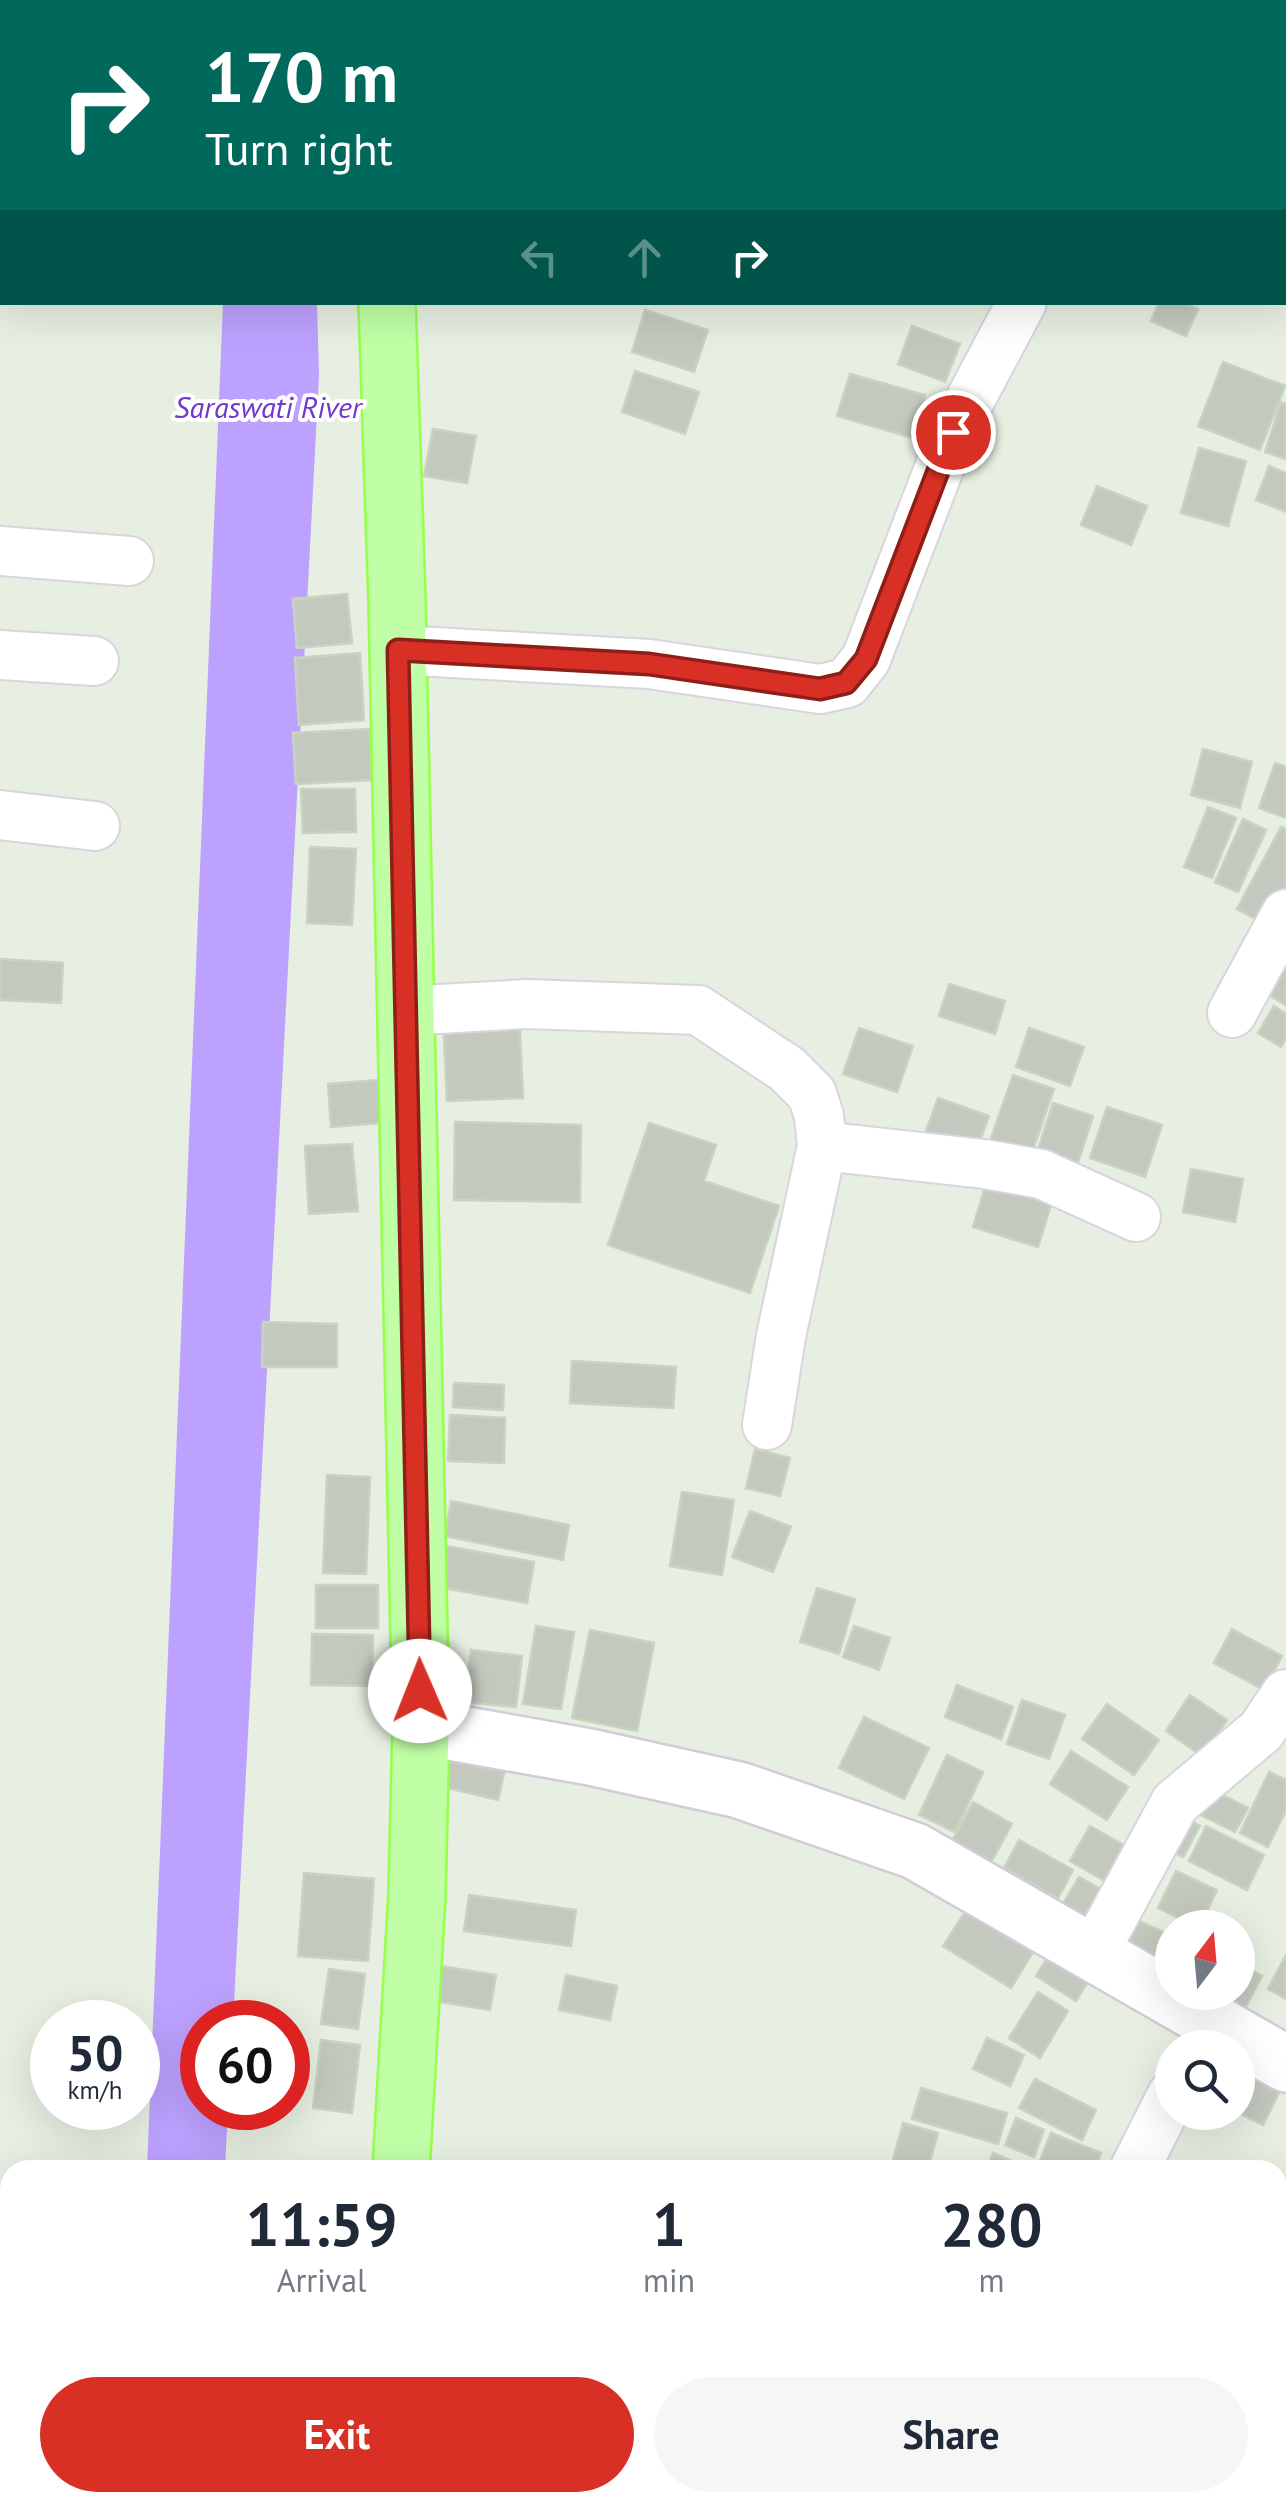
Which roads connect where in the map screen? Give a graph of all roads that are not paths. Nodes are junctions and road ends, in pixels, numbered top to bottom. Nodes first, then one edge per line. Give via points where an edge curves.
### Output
1 (387, 305) edge
2 (1020, 305) edge
3 (0, 550) edge
4 (130, 561) dead end
5 (398, 650) junction
6 (0, 655) edge
7 (94, 662) dead end
8 (0, 815) edge
9 (95, 826) dead end
10 (1281, 936) edge
11 (404, 1011) junction
12 (1232, 1013) dead end
13 (822, 1146) junction
14 (1136, 1217) dead end
15 (767, 1425) dead end
16 (1286, 1694) edge
17 (421, 1727) junction
18 (1094, 1954) junction
19 (1197, 2030) edge
20 (1255, 2053) edge
21 (1286, 2064) edge
22 (1155, 2129) edge
23 (402, 2160) edge
24 (1139, 2160) edge

1 - 5 main road
2 - 5 street via 953,432 866,659 846,683 820,689 649,664
3 - 4 street
5 - 11 main road
6 - 7 street
8 - 9 street
10 - 12 street
11 - 13 street via 527,1004 698,1010 812,1094
11 - 17 main road
13 - 14 street via 1040,1174
13 - 15 street
16 - 18 street via 1261,1731 1176,1803
17 - 18 street via 739,1790 915,1851
17 - 23 main road
18 - 19 street
20 - 21 street
22 - 24 street

